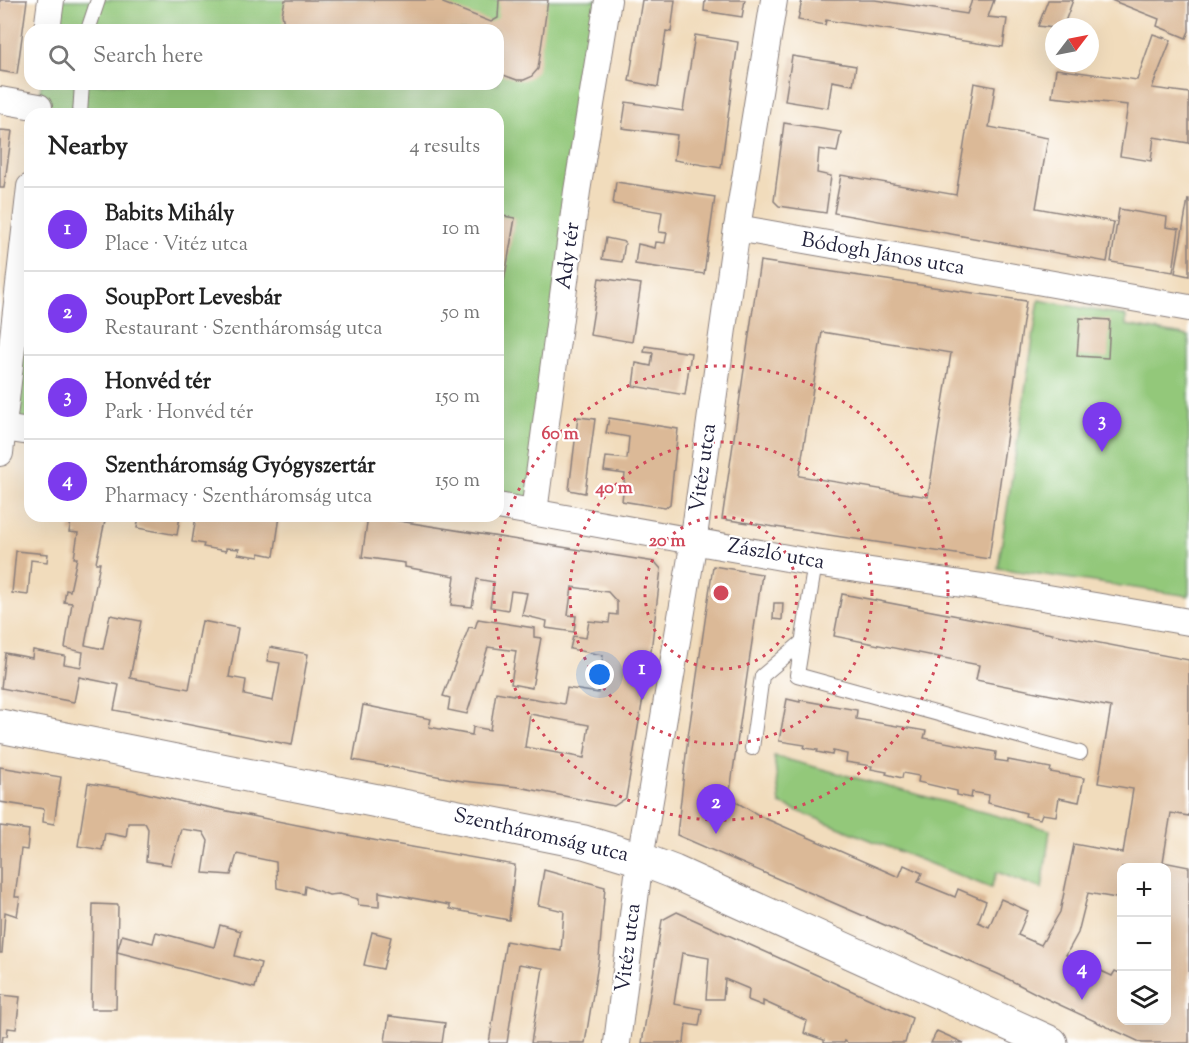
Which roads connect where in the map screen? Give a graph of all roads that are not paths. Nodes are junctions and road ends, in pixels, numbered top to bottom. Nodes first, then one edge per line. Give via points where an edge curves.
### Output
1 (51, 0) edge
2 (98, 0) edge
3 (608, 0) edge
4 (774, 0) edge
5 (48, 24) edge
6 (90, 24) edge
7 (82, 90) edge
8 (0, 100) edge
9 (40, 102) edge
10 (80, 108) edge
11 (737, 228) junction
12 (24, 241) edge
13 (1189, 308) edge
14 (3, 428) junction
15 (24, 431) edge
16 (0, 453) edge
17 (504, 507) edge
18 (534, 512) junction
19 (693, 541) junction
20 (815, 563) junction
21 (1189, 622) edge
22 (802, 642) junction
23 (0, 726) edge
24 (752, 748) dead end
25 (1080, 753) dead end
26 (640, 859) junction
27 (616, 1043) edge
28 (1051, 1043) edge

1 - 5 street
2 - 6 lane
3 - 18 street, Ady tér
4 - 11 street, Vitéz utca
7 - 10 lane
8 - 9 street
11 - 13 street, Bódogh János utca
11 - 19 street, Vitéz utca
12 - 14 street
14 - 15 street
14 - 16 street
17 - 18 street, Zászló utca
18 - 19 street, Zászló utca
19 - 20 street, Zászló utca
19 - 26 street, Vitéz utca
20 - 21 street, Zászló utca
20 - 22 lane
22 - 24 lane via 762,676
22 - 25 lane via 797,675
23 - 26 street, Szentháromság utca via 584,842
26 - 27 street, Vitéz utca
26 - 28 street, Szentháromság utca

